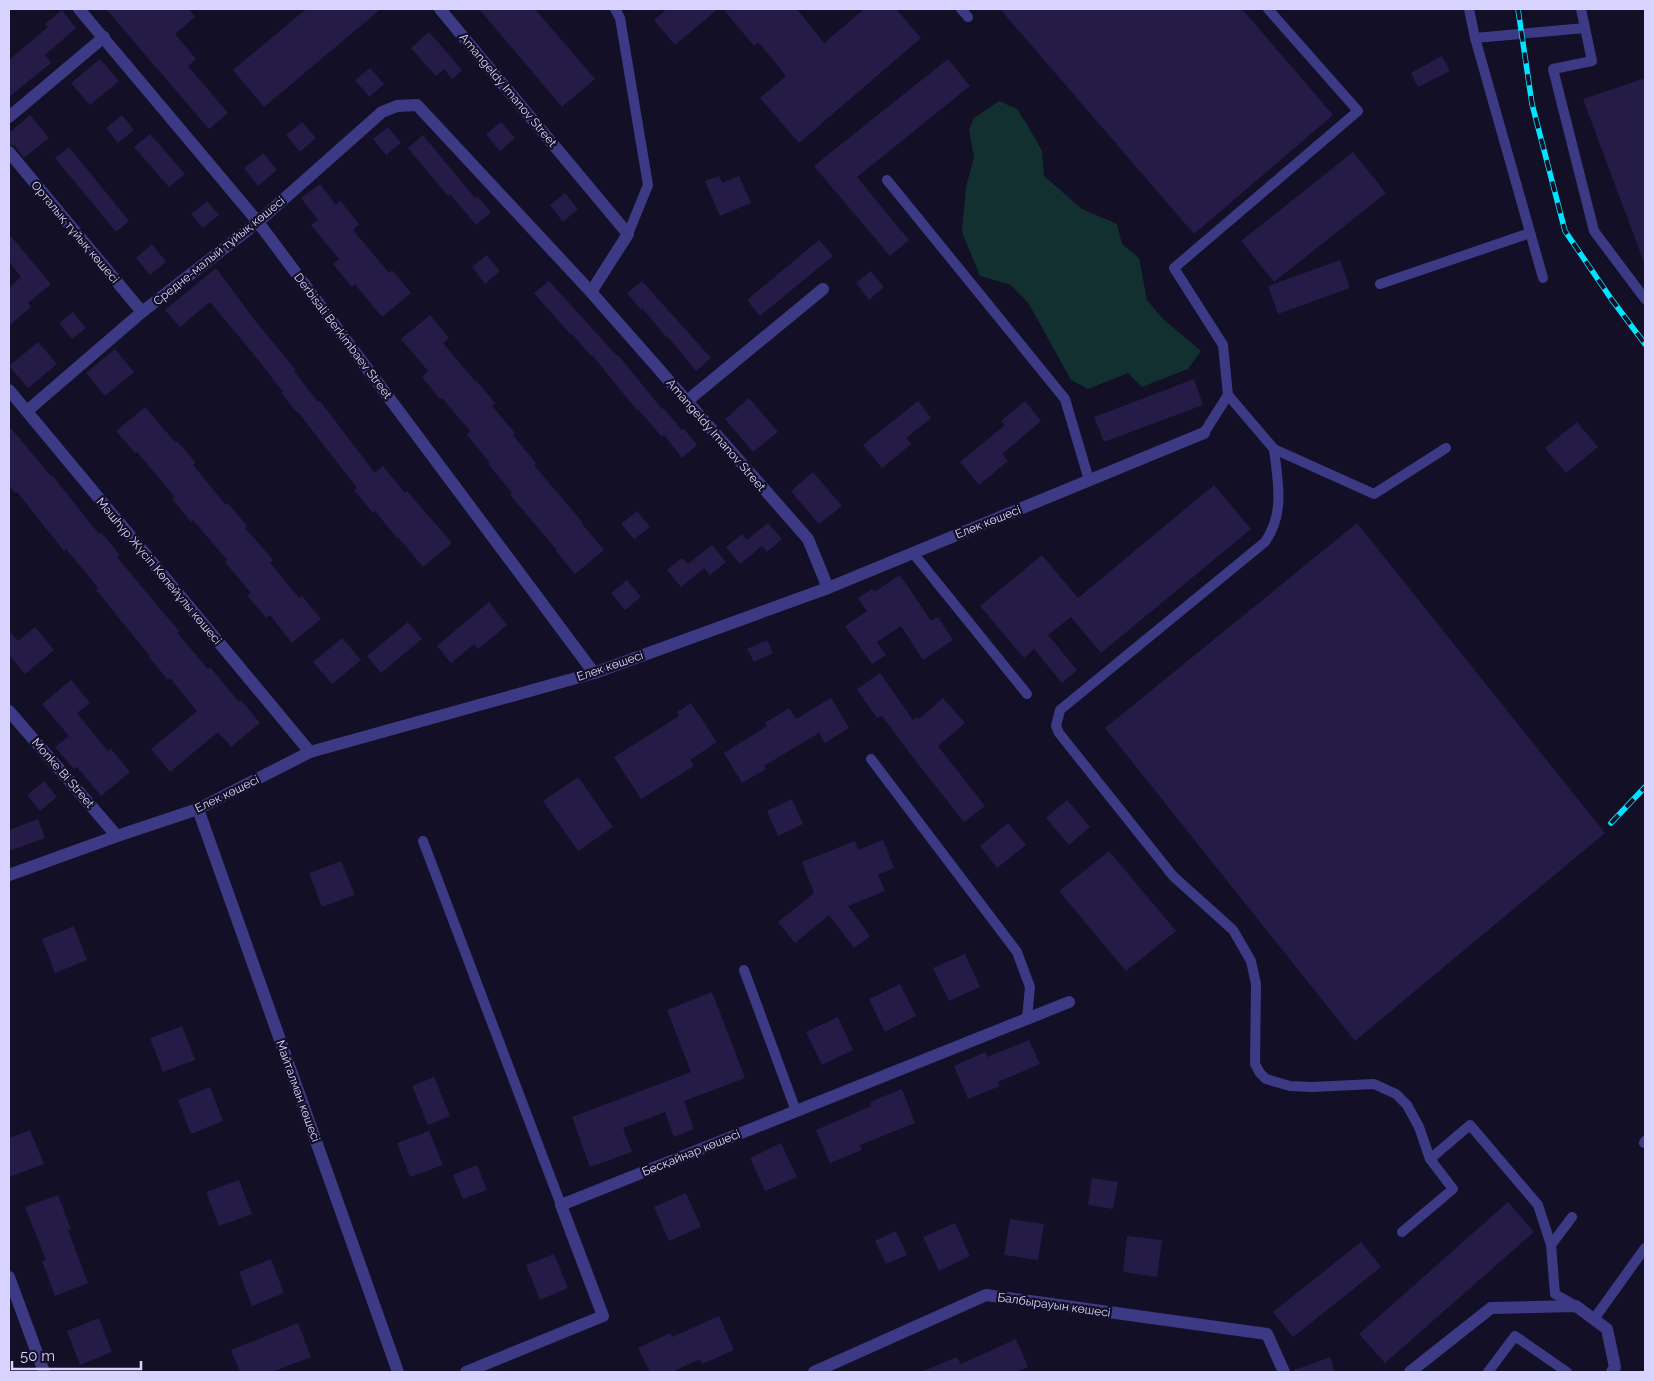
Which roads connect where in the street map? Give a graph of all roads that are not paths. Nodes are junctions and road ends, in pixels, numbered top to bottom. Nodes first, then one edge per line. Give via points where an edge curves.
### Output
1 (79, 9) edge
2 (440, 9) edge
3 (615, 9) edge
4 (961, 9) edge
5 (1268, 9) edge
6 (1469, 9) edge
7 (1581, 9) edge
8 (968, 17) dead end
9 (1585, 28) junction
10 (104, 37) junction
11 (1475, 38) junction
12 (417, 105) joint
13 (9, 117) edge
14 (9, 152) edge
15 (887, 180) dead end
16 (258, 222) junction
17 (1530, 233) junction
18 (628, 234) junction
19 (1543, 278) dead end
20 (1380, 284) dead end
21 (823, 289) dead end
22 (591, 292) junction
23 (1645, 299) edge
24 (142, 312) junction
25 (9, 390) edge
26 (1228, 395) junction
27 (687, 401) junction
28 (27, 410) junction
29 (1204, 433) joint
30 (1446, 448) dead end
31 (1274, 449) junction
32 (1089, 480) junction
33 (913, 553) junction
34 (828, 588) junction
35 (594, 673) junction
36 (1027, 694) dead end
37 (9, 711) edge
38 (310, 752) junction
39 (871, 759) dead end
40 (198, 809) junction
41 (117, 836) junction
42 (423, 842) dead end
43 (9, 875) edge
44 (744, 970) dead end
45 (1069, 1002) dead end
46 (1027, 1019) junction
47 (796, 1111) junction
48 (1430, 1158) junction
49 (561, 1205) junction
50 (1572, 1217) dead end
51 (1402, 1232) dead end
52 (1551, 1245) junction
53 (1645, 1248) edge
54 (9, 1277) edge
55 (1576, 1306) junction
56 (1594, 1319) junction
57 (44, 1372) edge
58 (398, 1372) edge
59 (466, 1372) edge
60 (814, 1372) edge
61 (1284, 1372) edge
62 (1410, 1372) edge
63 (1488, 1372) edge
64 (1567, 1372) edge
65 (1612, 1372) edge

1 - 10 street, Derbisali Berkimbaev Street
2 - 18 street, Amangeldy Imanov Street
3 - 18 lane via 620,18 648,185
4 - 8 lane
5 - 26 lane via 1358,111 1174,268 1223,345
6 - 11 lane
7 - 9 lane
9 - 11 lane
9 - 23 lane via 1592,60 1553,69 1594,231
10 - 13 street
10 - 16 street, Derbisali Berkimbaev Street
11 - 17 lane
12 - 16 street, Средне-малый тұйық көшесі via 397,106 382,112
12 - 22 street, Amangeldy Imanov Street
14 - 24 street, Орталық тұйық көшесі
15 - 32 lane via 1065,399
16 - 24 street, Средне-малый тұйық көшесі
16 - 35 street, Derbisali Berkimbaev Street
17 - 19 lane
17 - 20 lane
18 - 22 street
21 - 27 street
22 - 27 street, Amangeldy Imanov Street
24 - 28 street, Средне-малый тұйық көшесі
25 - 28 street, Мәшһүр Жүсіп Көпейұлы көшесі
26 - 29 lane
26 - 31 lane
27 - 34 street, Amangeldy Imanov Street via 808,539
28 - 38 street, Мәшһүр Жүсіп Көпейұлы көшесі
29 - 32 street, Елек көшесі
30 - 31 lane via 1374,494
31 - 48 lane via 1279,507 1272,531 1264,542 1060,710 1056,726 1173,876 1233,930 1251,961 1256,984 1255,1064 1260,1073 1266,1079 1290,1086 1374,1084 1396,1094 1407,1105 1419,1127
32 - 33 street, Елек көшесі
33 - 34 street, Елек көшесі
33 - 36 lane
34 - 35 street, Елек көшесі
35 - 38 street, Елек көшесі
37 - 41 street, Monke Bi Street
38 - 40 street, Елек көшесі
39 - 46 lane via 1017,952 1030,987
40 - 41 street, Елек көшесі
40 - 58 street, Майталман көшесі
41 - 43 street, Елек көшесі
42 - 49 lane
44 - 47 lane
45 - 46 street, Бесқайнар көшесі
46 - 47 street, Бесқайнар көшесі
47 - 49 street, Бесқайнар көшесі
48 - 51 lane via 1453,1189
48 - 52 lane via 1470,1125 1538,1205
49 - 59 street via 602,1316
50 - 52 lane
52 - 55 lane via 1555,1294
53 - 56 lane
54 - 57 street
55 - 56 street
55 - 62 street via 1491,1308
56 - 65 street via 1607,1329 1615,1367
60 - 61 street, Балбырауын көшесі via 986,1295 1267,1334
63 - 64 lane via 1515,1336

